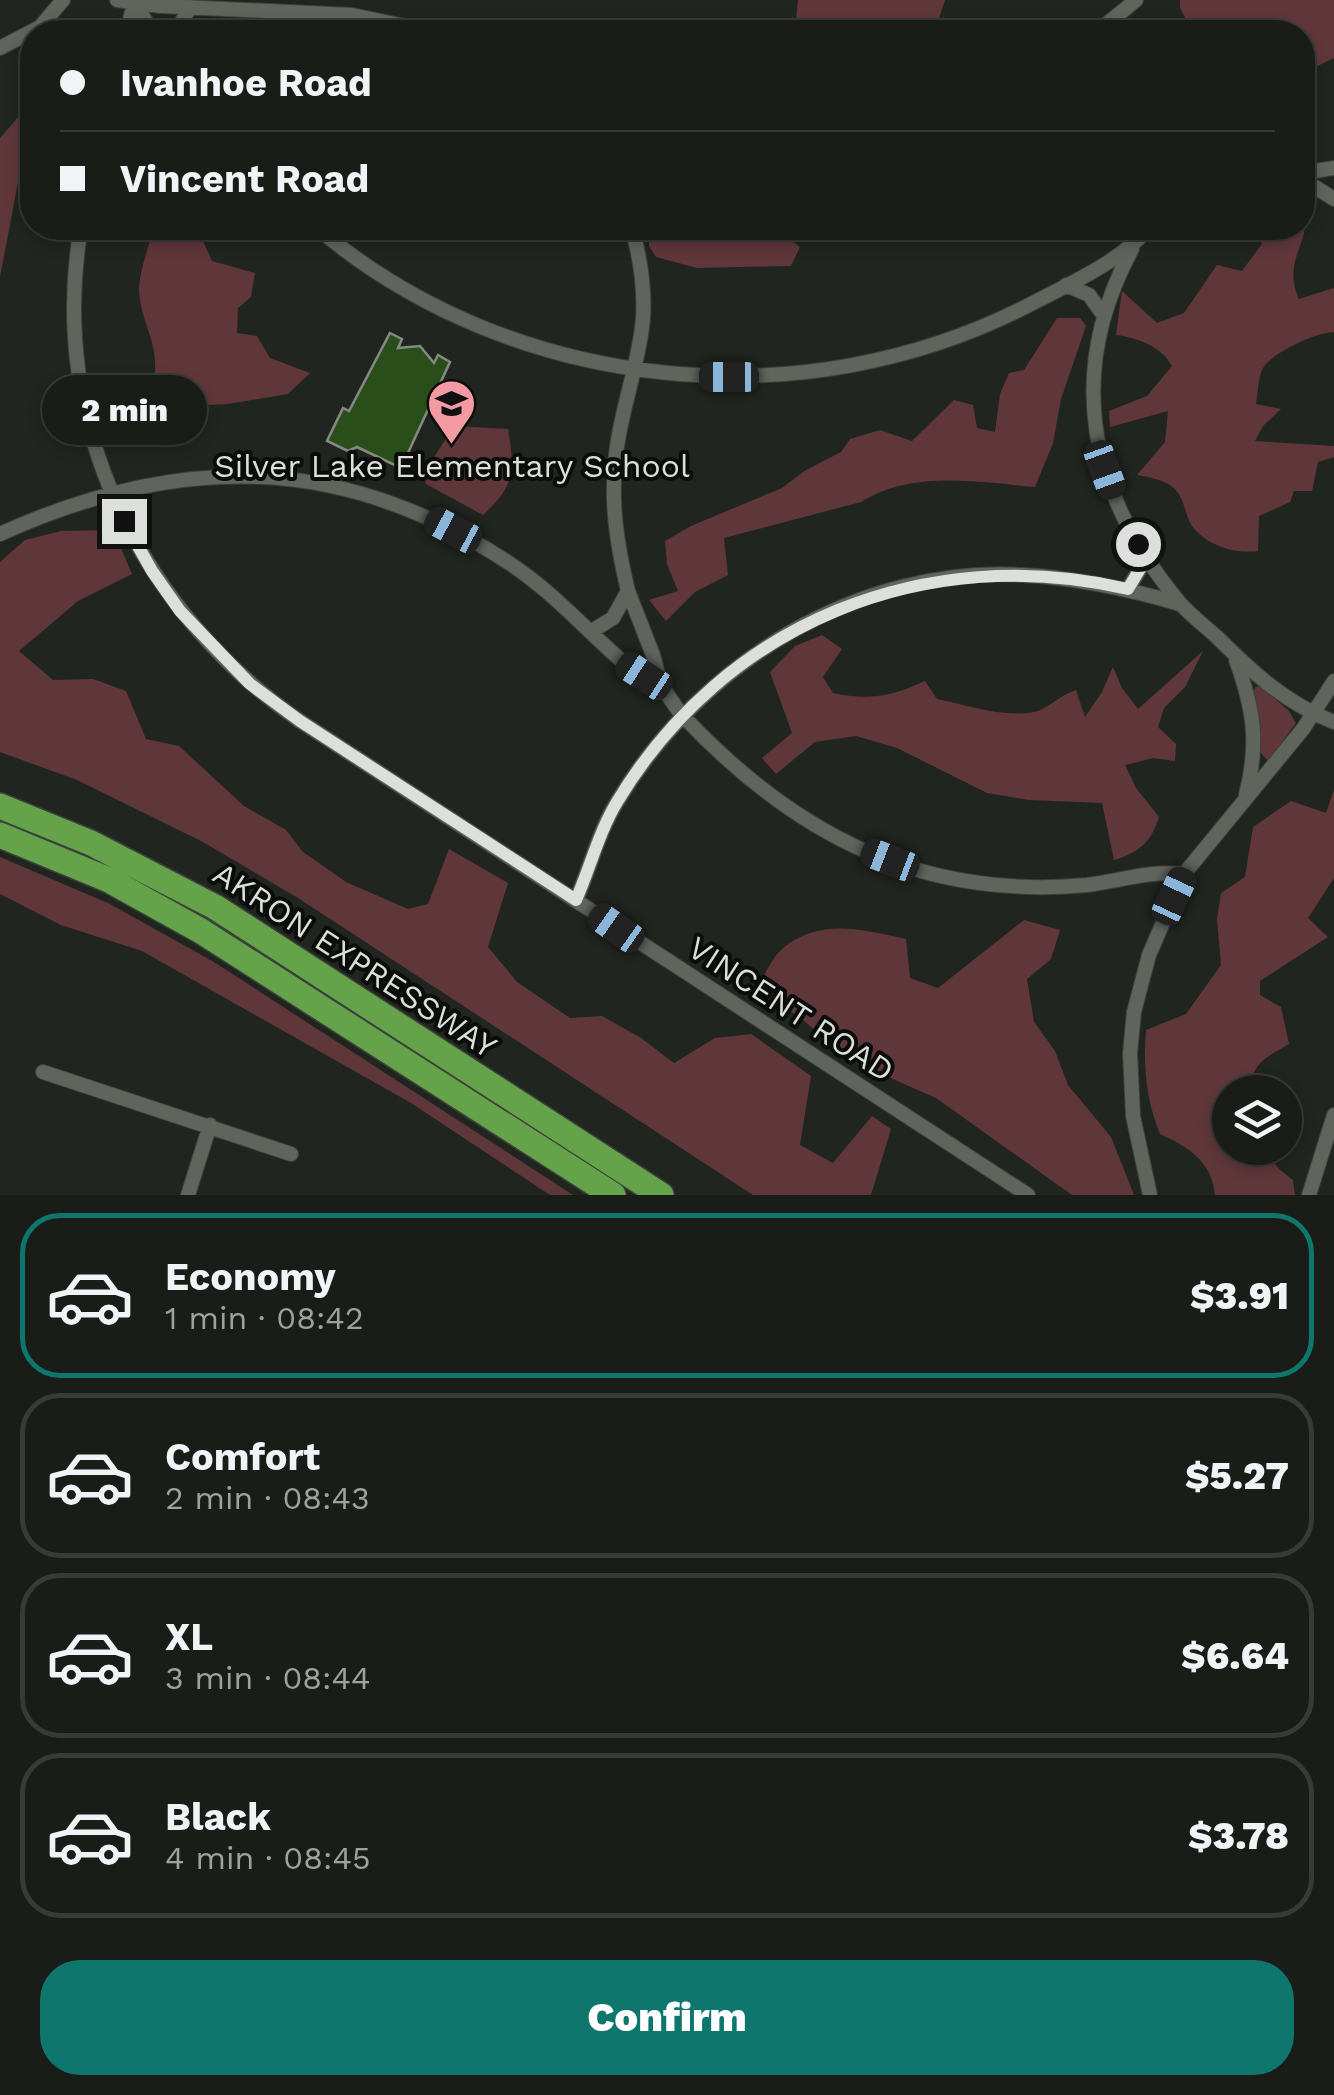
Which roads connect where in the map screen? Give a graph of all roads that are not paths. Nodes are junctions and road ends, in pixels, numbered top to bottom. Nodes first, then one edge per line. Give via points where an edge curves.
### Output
1 (63, 0) edge
2 (117, 0) edge
3 (1136, 0) edge
4 (134, 3) junction
5 (190, 7) junction
6 (46, 20) edge
7 (130, 20) edge
8 (145, 20) edge
9 (183, 20) edge
10 (372, 20) edge
11 (1112, 20) edge
12 (80, 240) edge
13 (334, 240) edge
14 (635, 240) edge
15 (1139, 240) edge
16 (1133, 248) junction
17 (1066, 285) junction
18 (1102, 314) junction
19 (632, 369) junction
20 (110, 493) junction
21 (0, 534) edge
22 (1147, 557) junction
23 (1128, 589) junction
24 (628, 591) junction
25 (1180, 604) junction
26 (592, 630) junction
27 (1235, 658) junction
28 (1334, 681) edge
29 (662, 688) junction
30 (1313, 714) junction
31 (682, 716) junction
32 (1334, 722) edge
33 (1245, 801) junction
34 (0, 806) edge
35 (0, 835) edge
36 (1184, 874) junction
37 (576, 900) junction
38 (43, 1072) dead end
39 (1334, 1115) edge
40 (210, 1125) junction
41 (290, 1154) dead end
42 (188, 1195) edge
43 (613, 1195) edge
44 (661, 1195) edge
45 (1028, 1195) edge
46 (1150, 1195) edge
47 (1308, 1195) edge

1 - 6 street
2 - 4 street
3 - 11 street
4 - 5 street
4 - 7 street
4 - 8 street
5 - 9 street
5 - 10 street
12 - 20 street, VINCENT ROAD via 76,352 92,441
13 - 19 street via 387,278 476,324 540,348
14 - 19 street via 643,314
15 - 16 street
16 - 17 street
16 - 18 street
17 - 18 street via 1088,295
17 - 19 street via 958,338 880,362 750,377
18 - 22 street via 1093,394 1098,447 1119,508
19 - 24 street via 613,502
20 - 21 street
20 - 26 street via 236,478 308,480 376,496 484,546
20 - 37 street, VINCENT ROAD via 171,598 242,677
22 - 23 street
22 - 25 street
23 - 25 street
23 - 31 street via 1002,574 882,594 780,638
24 - 26 street via 614,618
24 - 29 street
25 - 27 street
26 - 29 street via 626,665
27 - 30 street
27 - 33 street via 1255,740
28 - 30 street
29 - 31 street
30 - 32 street
30 - 33 street
31 - 36 street via 801,816 914,869 1032,887
31 - 37 street via 615,805
33 - 36 street
34 - 44 highway, AKRON EXPRESSWAY via 92,843 215,907
35 - 43 highway, AKRON EXPRESSWAY via 109,880 201,931
36 - 46 street via 1149,955 1132,1032 1133,1116
37 - 45 street, VINCENT ROAD
38 - 40 street
39 - 47 street
40 - 41 street
40 - 42 street

